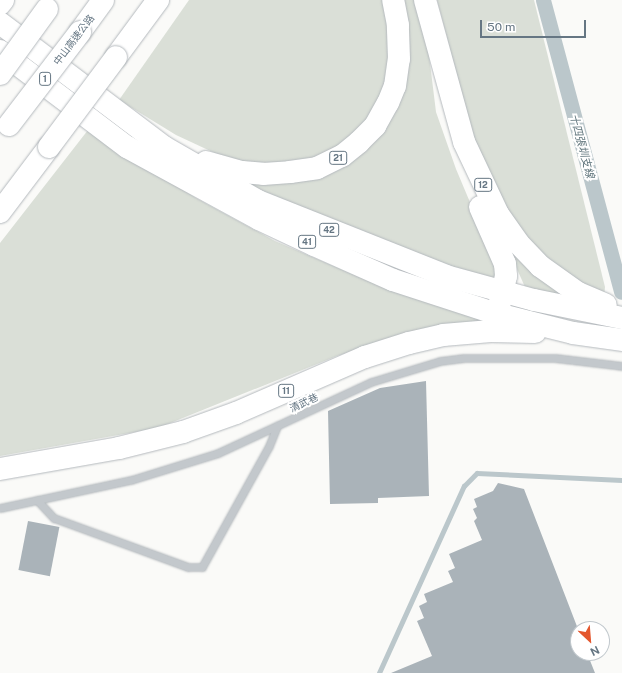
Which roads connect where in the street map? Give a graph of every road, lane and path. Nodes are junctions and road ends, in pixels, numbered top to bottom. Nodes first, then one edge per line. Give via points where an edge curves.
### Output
1 (3, 0) edge
2 (103, 0) edge
3 (393, 0) edge
4 (425, 0) edge
5 (158, 1) edge
6 (0, 4) edge
7 (51, 5) edge
8 (0, 22) edge
9 (436, 47) junction
10 (0, 51) edge
11 (0, 74) edge
12 (4, 131) edge
13 (164, 147) junction
14 (0, 212) edge
15 (503, 293) junction
16 (622, 311) edge
17 (497, 314) junction
18 (622, 318) edge
19 (573, 333) junction
20 (622, 340) edge
21 (622, 366) edge
22 (277, 426) junction
23 (0, 469) edge
24 (37, 500) junction
25 (0, 508) edge

1 - 6 highway
2 - 12 highway, 中山高速公路 / 1, bridge
3 - 13 highway, 21 via 398,25 399,52 395,86 375,126 342,156 317,168 263,174 219,166
4 - 9 highway, 12
5 - 14 highway, bridge
7 - 11 highway, bridge
8 - 13 highway
9 - 15 highway via 447,119 455,151 505,264
9 - 16 highway, 12 via 464,142 498,214 518,243 540,266 578,293
10 - 17 highway, 41 via 127,146 259,219 393,280
13 - 15 highway, 42 via 258,201 446,276
15 - 17 highway
15 - 18 highway
17 - 19 highway
19 - 20 highway
19 - 23 highway, 11 via 491,331 443,335 365,357 236,413 183,432 119,448
21 - 22 lane, 清武巷 via 555,358 440,361 370,382
22 - 24 lane, 清武巷 via 218,453 170,470
22 - 24 lane via 269,446 202,567 188,567 54,518
24 - 25 lane, 清武巷

